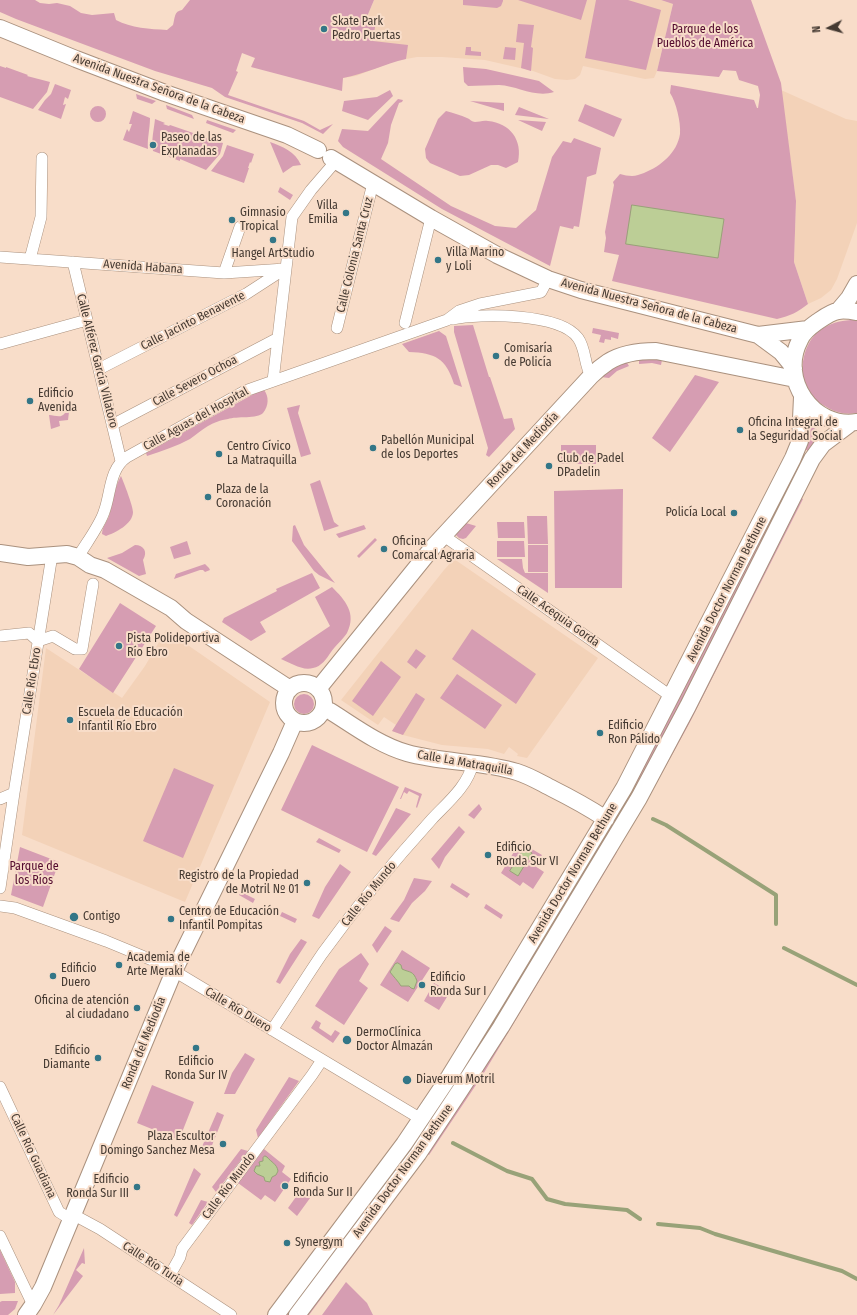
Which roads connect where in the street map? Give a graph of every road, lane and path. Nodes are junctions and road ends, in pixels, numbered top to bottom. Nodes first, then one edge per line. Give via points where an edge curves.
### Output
1 (0, 28) edge
2 (329, 156) junction
3 (42, 158) dead end
4 (373, 183) junction
5 (431, 218) junction
6 (240, 227) dead end
7 (0, 256) edge
8 (30, 259) junction
9 (73, 262) junction
10 (285, 269) junction
11 (224, 273) junction
12 (548, 279) junction
13 (857, 284) edge
14 (838, 311) junction
15 (857, 312) edge
16 (87, 320) junction
17 (447, 320) junction
18 (405, 323) dead end
19 (337, 328) dead end
20 (808, 328) junction
21 (758, 335) junction
22 (278, 338) junction
23 (0, 344) edge
24 (99, 369) junction
25 (794, 374) junction
26 (591, 376) junction
27 (273, 381) junction
28 (802, 397) junction
29 (854, 422) edge
30 (112, 425) junction
31 (121, 461) junction
32 (444, 536) junction
33 (0, 553) edge
34 (52, 554) junction
35 (84, 561) junction
36 (93, 584) dead end
37 (0, 636) edge
38 (38, 641) junction
39 (290, 689) junction
40 (318, 689) junction
41 (672, 697) junction
42 (322, 710) junction
43 (296, 721) junction
44 (473, 764) junction
45 (14, 793) junction
46 (0, 799) edge
47 (606, 818) junction
48 (0, 888) edge
49 (0, 906) edge
50 (174, 972) junction
51 (272, 1030) junction
52 (322, 1060) junction
53 (0, 1087) edge
54 (421, 1119) junction
55 (73, 1217) junction
56 (0, 1236) edge
57 (170, 1275) junction
58 (30, 1310) edge
59 (231, 1315) edge
60 (276, 1315) edge
61 (297, 1315) edge

1 - 2 main road, Avenida Nuestra Señora de la Cabeza via 150,87 287,135
2 - 4 main road, Avenida Nuestra Señora de la Cabeza
2 - 10 street via 311,190 292,217
3 - 8 street via 41,217
4 - 5 main road, Avenida Nuestra Señora de la Cabeza
4 - 19 street, Calle Colonia Santa Cruz
5 - 12 main road, Avenida Nuestra Señora de la Cabeza
5 - 18 street
6 - 11 street
7 - 8 street, Avenida Habana
8 - 9 street, Avenida Habana
9 - 11 street, Avenida Habana
9 - 16 street, Calle Alférez García Villatoro
10 - 11 street, Avenida Habana
10 - 22 street
10 - 24 street, Calle Jacinto Benavente via 246,294
12 - 17 street, Calle Aguas del Hospital via 541,292 480,304 459,311
12 - 21 main road, Avenida Nuestra Señora de la Cabeza via 581,290
13 - 14 main road via 850,298
14 - 15 main road
14 - 20 main road via 823,317
16 - 23 street
16 - 24 street, Calle Alférez García Villatoro
17 - 26 street, Calle Aguas del Hospital via 470,316 524,318 568,329 578,339
17 - 27 street, Calle Aguas del Hospital
20 - 21 main road, Avenida Nuestra Señora de la Cabeza
20 - 25 main road via 795,350
21 - 25 main road, Avenida Nuestra Señora de la Cabeza via 781,352
22 - 27 street
22 - 30 street, Calle Severo Ochoa
24 - 30 street, Calle Alférez García Villatoro
25 - 26 main road, Ronda del Mediodía via 656,351 640,351 625,354 608,362
25 - 28 main road
26 - 32 main road, Ronda del Mediodía
27 - 31 street, Calle Aguas del Hospital via 245,391
28 - 29 main road via 815,411 832,420
28 - 41 main road, Avenida Doctor Norman Bethune via 800,440 793,458
29 - 61 main road, Avenida Doctor Norman Bethune via 823,444 812,459 692,699 639,798 497,1033 418,1154
30 - 31 street, Calle Alférez García Villatoro
31 - 35 street via 115,471 104,513
32 - 40 main road, Ronda del Mediodía
32 - 41 street, Calle Acequia Gorda
33 - 34 main road via 28,557
34 - 35 main road via 67,554
34 - 38 street, Calle Río Ebro
35 - 39 main road via 122,592 142,604 186,621
36 - 38 street via 82,649 75,649 53,636
37 - 38 street via 29,633
38 - 45 street, Calle Río Ebro
39 - 40 main road via 301,683 313,685
39 - 43 main road via 286,694 284,706 286,712
40 - 42 main road via 323,699
41 - 47 main road, Avenida Doctor Norman Bethune
42 - 43 main road via 314,720 302,723
42 - 44 main road, Calle La Matraquilla via 330,711 380,741 406,752 439,760
43 - 50 main road, Ronda del Mediodía
44 - 47 main road, Calle La Matraquilla via 507,769 532,778
44 - 51 street, Calle Río Mundo via 463,786 356,908
45 - 46 street
45 - 48 street
47 - 54 main road, Avenida Doctor Norman Bethune
49 - 50 street, Calle Río Duero via 15,908 106,942 164,965
50 - 51 street, Calle Río Duero
50 - 55 main road, Ronda del Mediodía
51 - 52 street, Calle Río Duero
52 - 54 street, Calle Río Duero
52 - 57 street, Calle Río Mundo via 182,1249
53 - 55 street, Calle Río Guadiana via 59,1212
54 - 60 main road, Avenida Doctor Norman Bethune
55 - 57 street, Calle Río Turia via 100,1229
55 - 58 main road, Ronda del Mediodía via 43,1287
56 - 58 street
57 - 59 street, Calle Río Turia

